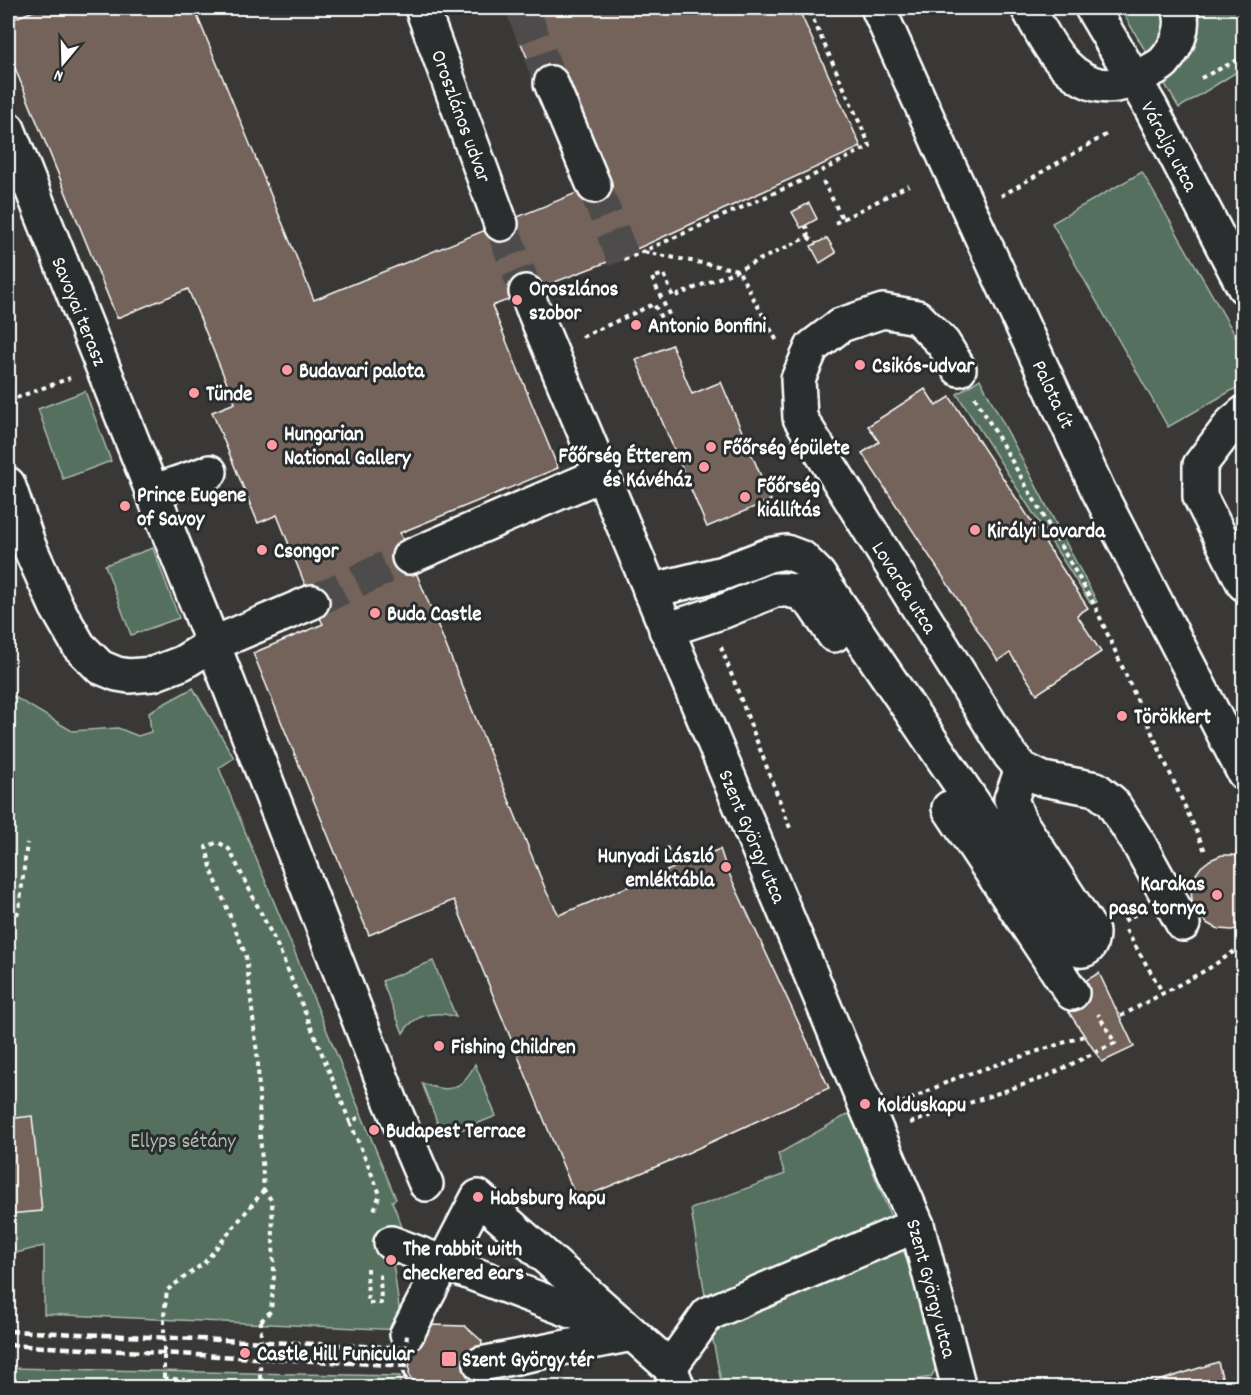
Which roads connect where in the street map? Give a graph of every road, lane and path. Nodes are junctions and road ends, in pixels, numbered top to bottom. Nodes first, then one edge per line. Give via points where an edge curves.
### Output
1 (422, 8) edge
2 (808, 8) edge
3 (878, 8) edge
4 (1028, 8) edge
5 (1092, 8) edge
6 (1179, 8) edge
7 (1244, 57) edge
8 (1201, 78) dead end
9 (1135, 80) junction
10 (551, 83) tunnel mouth
11 (8, 129) edge
12 (1109, 133) dead end
13 (823, 181) dead end
14 (909, 185) dead end
15 (594, 186) tunnel mouth
16 (997, 198) dead end
17 (843, 220) junction
18 (835, 223) dead end
19 (501, 224) tunnel mouth
20 (806, 226) dead end
21 (808, 237) junction
22 (816, 244) dead end
23 (644, 252) junction
24 (624, 260) dead end
25 (738, 270) junction
26 (1244, 287) edge
27 (526, 292) tunnel mouth
28 (610, 324) dead end
29 (102, 367) junction
30 (959, 369) joint
31 (798, 379) junction
32 (8, 401) edge
33 (1244, 413) edge
34 (210, 472) dead end
35 (602, 474) junction
36 (8, 484) edge
37 (152, 492) junction
38 (409, 557) tunnel mouth
39 (1244, 584) edge
40 (650, 591) junction
41 (312, 602) tunnel mouth
42 (666, 630) junction
43 (213, 645) junction
44 (732, 678) dead end
45 (1022, 769) junction
46 (1244, 773) edge
47 (790, 828) dead end
48 (27, 843) dead end
49 (666, 847) dead end
50 (1205, 851) dead end
51 (676, 867) dead end
52 (1122, 923) dead end
53 (1183, 924) dead end
54 (8, 931) edge
55 (1239, 948) dead end
56 (1163, 993) junction
57 (1083, 1000) joint
58 (1121, 1016) dead end
59 (1084, 1036) dead end
60 (326, 1065) dead end
61 (350, 1122) dead end
62 (874, 1126) junction
63 (426, 1184) dead end
64 (264, 1190) junction
65 (373, 1214) dead end
66 (917, 1225) junction
67 (391, 1243) dead end
68 (444, 1263) junction
69 (407, 1334) joint
70 (632, 1334) junction
71 (481, 1364) dead end
72 (674, 1377) edge
73 (273, 1386) edge
74 (183, 1388) edge
75 (281, 1388) edge
76 (413, 1388) edge
77 (958, 1388) edge

1 - 19 street, Oroszlános udvar
2 - 23 path via 870,146
3 - 46 street, Palota út via 1098,490
4 - 9 street via 1053,51 1071,71 1092,84 1110,86
5 - 9 street, Váralja utca
6 - 9 street via 1181,33 1174,49 1162,64
7 - 8 path
9 - 26 street, Váralja utca
10 - 15 street
11 - 29 street, Savoyai terasz
12 - 16 path
13 - 17 path
14 - 17 path
17 - 18 path
20 - 21 path
21 - 22 path
21 - 25 path
23 - 24 path
23 - 25 path
25 - 28 path via 673,297 664,273 652,278 672,321 664,324 654,304
25 - 31 path
27 - 35 street, Szent György utca
29 - 32 path
29 - 37 street, Savoyai terasz
30 - 31 street, Lovarda utca via 943,343 917,317 883,311 841,325 812,347
30 - 50 path via 1094,604
31 - 45 street, Lovarda utca via 800,418
33 - 39 street via 1200,465 1200,497
34 - 37 street
35 - 38 street
35 - 40 street, Szent György utca
36 - 43 street via 29,546 56,606 79,646 99,667 129,676 153,674
37 - 43 street, Savoyai terasz
40 - 42 street, Szent György utca
40 - 45 street via 723,573 769,555 786,552 802,558 818,574 1070,946 1084,950 1090,945 1092,932 1019,820 1011,800
41 - 43 street
42 - 57 street via 775,590 800,593 813,604
42 - 62 street, Szent György utca
43 - 63 street, Savoyai terasz
44 - 47 path
45 - 53 street, Lovarda utca via 1043,779 1096,789 1112,802
48 - 54 path via 19,910
49 - 51 path
52 - 56 path
55 - 56 path
56 - 58 path
57 - 62 path via 1115,1043 1043,1078
59 - 62 path via 956,1078
60 - 64 path via 279,949 229,849 218,842 206,847 246,956 258,1062
61 - 65 path via 380,1194
62 - 66 street, Szent György utca
64 - 73 path, bridge via 272,1201 274,1276 271,1311 261,1321 260,1379
64 - 74 path, bridge via 204,1263 167,1290 164,1378 184,1380
66 - 72 street via 708,1314
66 - 77 street, Szent György utca
67 - 68 street
68 - 69 street
68 - 70 street
68 - 70 street via 478,1197
69 - 76 path, bridge via 404,1376
70 - 71 street
70 - 72 street
73 - 75 path

